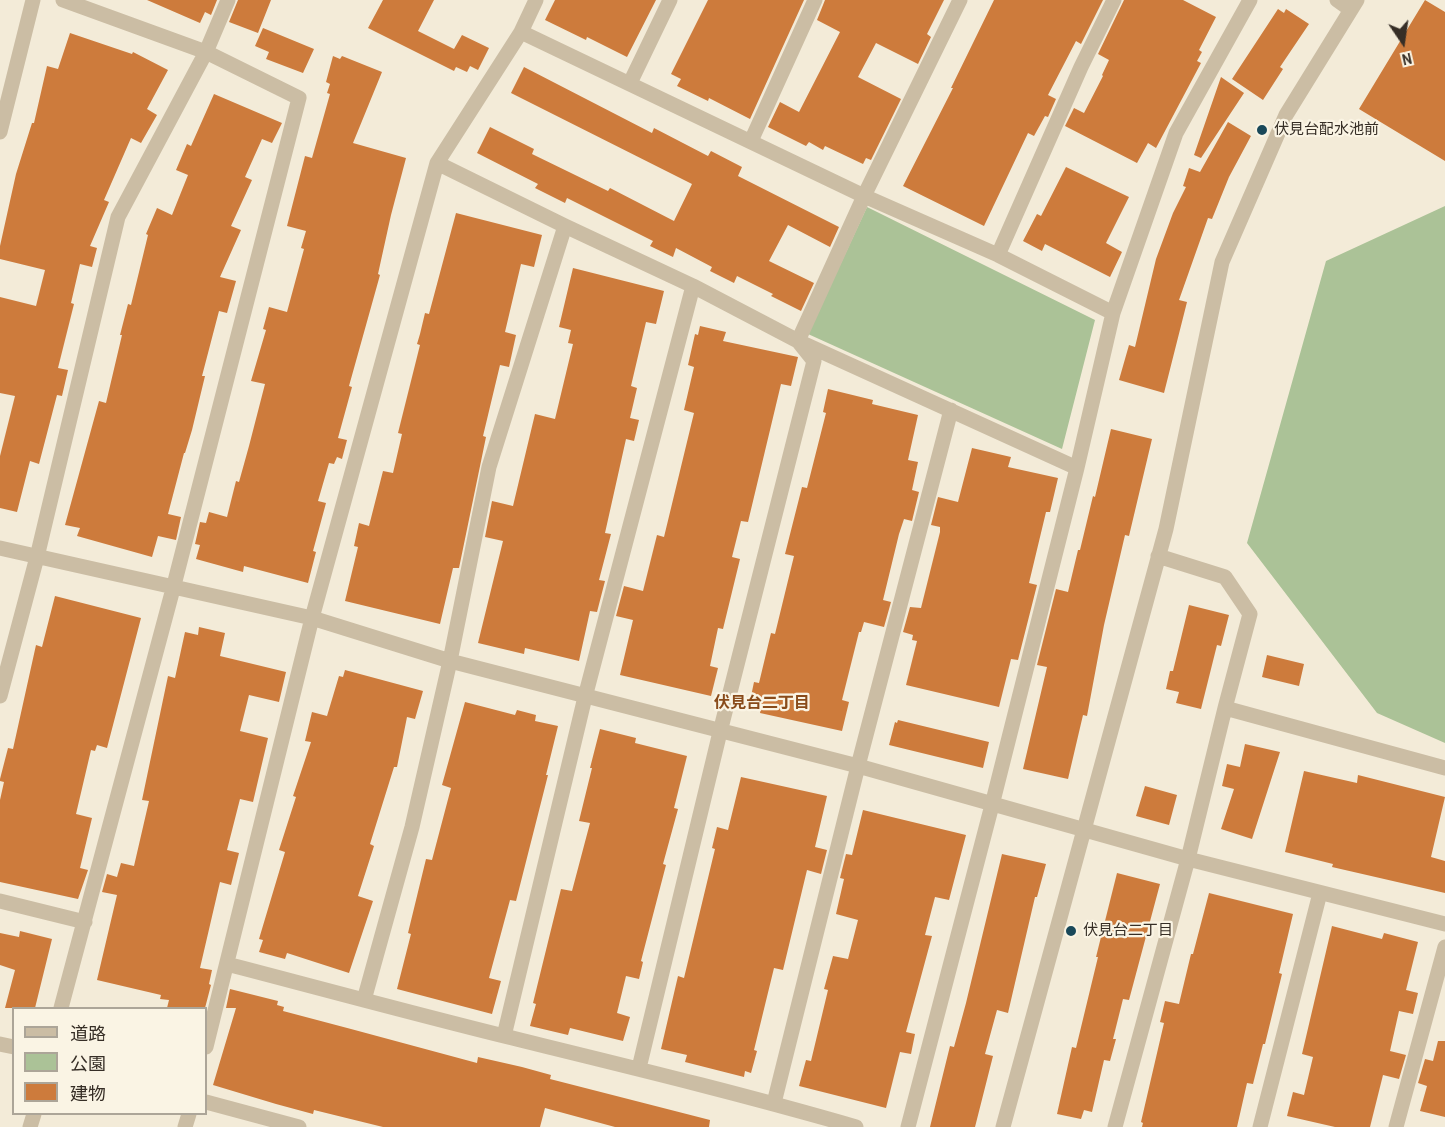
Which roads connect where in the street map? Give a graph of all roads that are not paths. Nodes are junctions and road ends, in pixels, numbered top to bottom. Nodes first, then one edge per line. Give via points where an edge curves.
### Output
1 (33, 0) edge
2 (63, 0) edge
3 (228, 0) edge
4 (536, 0) edge
5 (670, 0) edge
6 (814, 0) edge
7 (960, 0) edge
8 (1114, 0) edge
9 (1250, 0) edge
10 (1337, 0) edge
11 (1354, 5) edge
12 (521, 32) junction
13 (206, 52) junction
14 (630, 83) junction
15 (0, 132) edge
16 (751, 141) junction
17 (437, 163) junction
18 (864, 196) junction
19 (565, 226) junction
20 (998, 255) junction
21 (693, 286) junction
22 (1113, 313) junction
23 (798, 341) junction
24 (951, 410) junction
25 (1077, 468) junction
26 (0, 548) edge
27 (1158, 556) junction
28 (37, 557) junction
29 (174, 585) junction
30 (312, 618) junction
31 (450, 661) junction
32 (0, 696) edge
33 (585, 697) junction
34 (1225, 708) junction
35 (720, 732) junction
36 (858, 766) junction
37 (1445, 768) edge
38 (992, 805) junction
39 (1083, 830) junction
40 (1188, 859) junction
41 (1320, 893) junction
42 (0, 901) edge
43 (85, 922) junction
44 (1445, 924) edge
45 (1445, 947) edge
46 (227, 964) junction
47 (364, 1000) junction
48 (61, 1007) edge
49 (504, 1036) junction
50 (207, 1043) edge
51 (639, 1068) junction
52 (207, 1102) edge
53 (774, 1103) junction
54 (299, 1127) edge
55 (856, 1127) edge
56 (908, 1127) edge
57 (1003, 1127) edge
58 (1115, 1127) edge
59 (1260, 1127) edge
60 (1396, 1127) edge

1 - 15 street
2 - 13 street
3 - 13 street
4 - 12 street
5 - 14 street
6 - 16 street
7 - 18 street
8 - 20 street
9 - 22 street via 1176,133
10 - 11 street
11 - 27 street via 1286,115 1222,262
12 - 14 street
12 - 17 street
13 - 28 street via 118,217
13 - 29 street via 299,98
14 - 16 street
16 - 18 street
17 - 19 street
17 - 30 street
18 - 20 street
18 - 23 street
19 - 21 street
19 - 31 street via 489,467
20 - 22 street
21 - 23 street
21 - 33 street
22 - 25 street
23 - 24 street
23 - 35 street via 814,361
24 - 25 street
24 - 36 street
25 - 38 street
26 - 28 street
27 - 34 street via 1225,577 1250,614
27 - 39 street
28 - 29 street
28 - 32 street
29 - 30 street
29 - 43 street
30 - 31 street
30 - 46 street
31 - 33 street
31 - 47 street via 412,828
33 - 35 street
33 - 49 street
34 - 37 street
34 - 40 street
35 - 36 street
35 - 51 street
36 - 38 street
36 - 53 street
38 - 39 street
38 - 56 street
39 - 40 street
39 - 57 street
40 - 41 street
40 - 58 street
41 - 44 street
41 - 59 street
42 - 43 street
43 - 48 street
45 - 60 street
46 - 47 street
46 - 50 street
47 - 49 street
49 - 51 street
51 - 53 street
52 - 54 street
53 - 55 street

